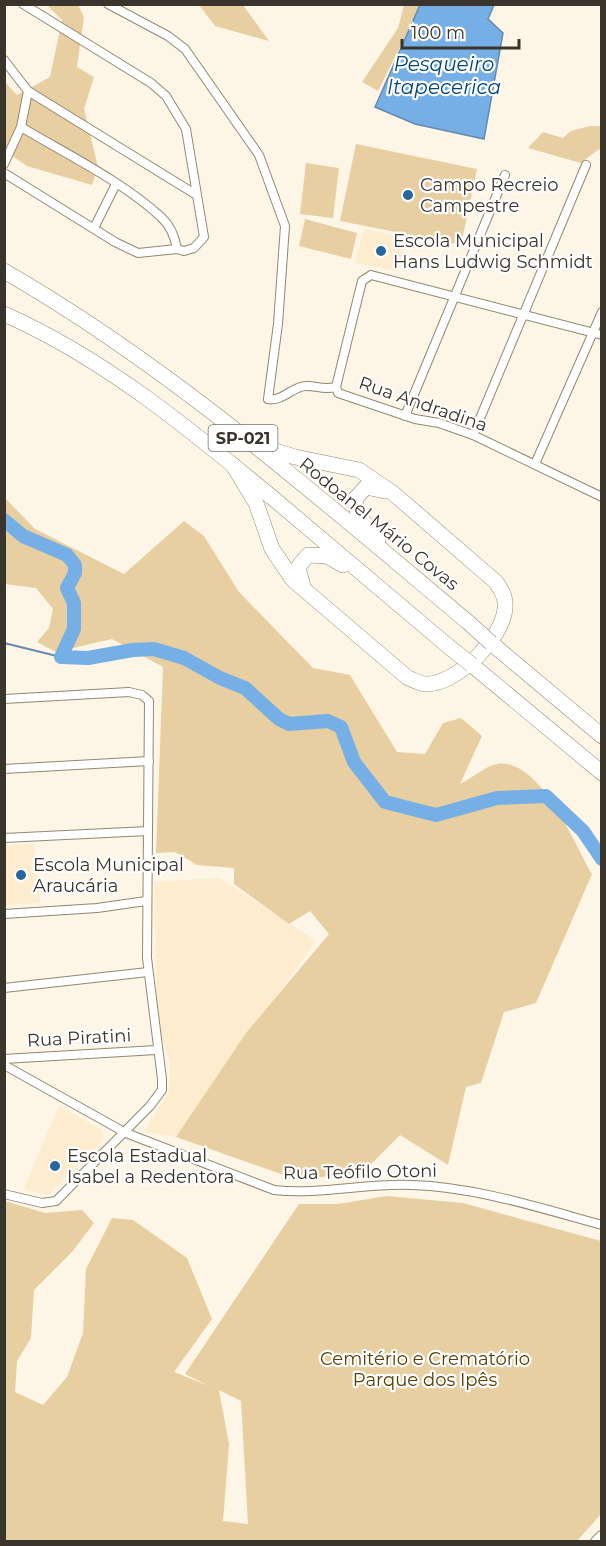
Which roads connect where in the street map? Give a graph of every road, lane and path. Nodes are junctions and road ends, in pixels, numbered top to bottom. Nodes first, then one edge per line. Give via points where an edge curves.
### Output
1 (23, 4) edge
2 (108, 4) edge
3 (4, 60) edge
4 (28, 91) junction
5 (21, 127) junction
6 (4, 164) edge
7 (586, 165) dead end
8 (4, 173) edge
9 (505, 175) dead end
10 (116, 184) junction
11 (195, 195) junction
12 (94, 228) junction
13 (177, 249) junction
14 (4, 271) edge
15 (455, 297) junction
16 (602, 312) edge
17 (4, 314) edge
18 (523, 315) junction
19 (597, 334) edge
20 (336, 387) junction
21 (405, 416) junction
22 (473, 435) junction
23 (248, 442) junction
24 (535, 464) junction
25 (233, 465) junction
26 (394, 494) junction
27 (601, 495) edge
28 (402, 567) junction
29 (375, 584) junction
30 (304, 590) junction
31 (4, 699) edge
32 (602, 736) edge
33 (149, 761) junction
34 (4, 769) edge
35 (602, 773) edge
36 (148, 831) junction
37 (4, 838) edge
38 (146, 902) junction
39 (4, 914) edge
40 (148, 972) junction
41 (4, 988) edge
42 (156, 1050) junction
43 (4, 1059) edge
44 (4, 1065) edge
45 (126, 1133) junction
46 (4, 1194) edge
47 (602, 1225) edge
48 (602, 1538) edge
49 (597, 1542) edge

1 - 11 street via 166,96 186,129
2 - 20 street via 185,49 259,155 285,226 268,399 305,386 321,390
3 - 4 street
4 - 5 street
4 - 11 street
5 - 6 street
5 - 10 street
7 - 18 street
8 - 12 street
9 - 15 street
10 - 12 street
10 - 13 street via 162,217 174,235
11 - 13 street via 204,237 194,248
12 - 13 street via 138,253
14 - 23 highway, Rodoanel Mário Covas / SP-021 via 122,348
15 - 18 street
15 - 20 street via 371,275 362,281
15 - 21 street
16 - 19 street
17 - 25 highway, SP-021 via 116,376
18 - 19 street
18 - 22 street
19 - 24 street
20 - 21 street, Rua Andradina via 338,393
21 - 22 street, Rua Andradina
22 - 24 street, Rua Andradina
23 - 26 highway via 295,457 359,470
23 - 28 highway, Rodoanel Mário Covas / SP-021
24 - 27 street, Rua Andradina
25 - 29 highway, SP-021
25 - 30 highway via 256,503 272,549
26 - 28 highway via 366,487 359,492 355,507
26 - 30 highway via 487,573 502,591 504,610 496,632 461,673 432,684 408,678
28 - 32 highway, Rodoanel Mário Covas / SP-021, bridge
29 - 30 highway via 327,556 316,554 302,559 298,567
29 - 35 highway, SP-021, bridge
31 - 33 street via 129,692 142,695 149,701
33 - 34 street
33 - 36 street
36 - 37 street
36 - 38 street
38 - 39 street
38 - 40 street
40 - 41 street
40 - 42 street
42 - 43 street, Rua Piratini
42 - 45 street via 162,1090
44 - 45 street, Rua Teófilo Otoni
45 - 46 street via 56,1201 42,1203
45 - 47 street, Rua Teófilo Otoni via 274,1190 444,1187
48 - 49 street

